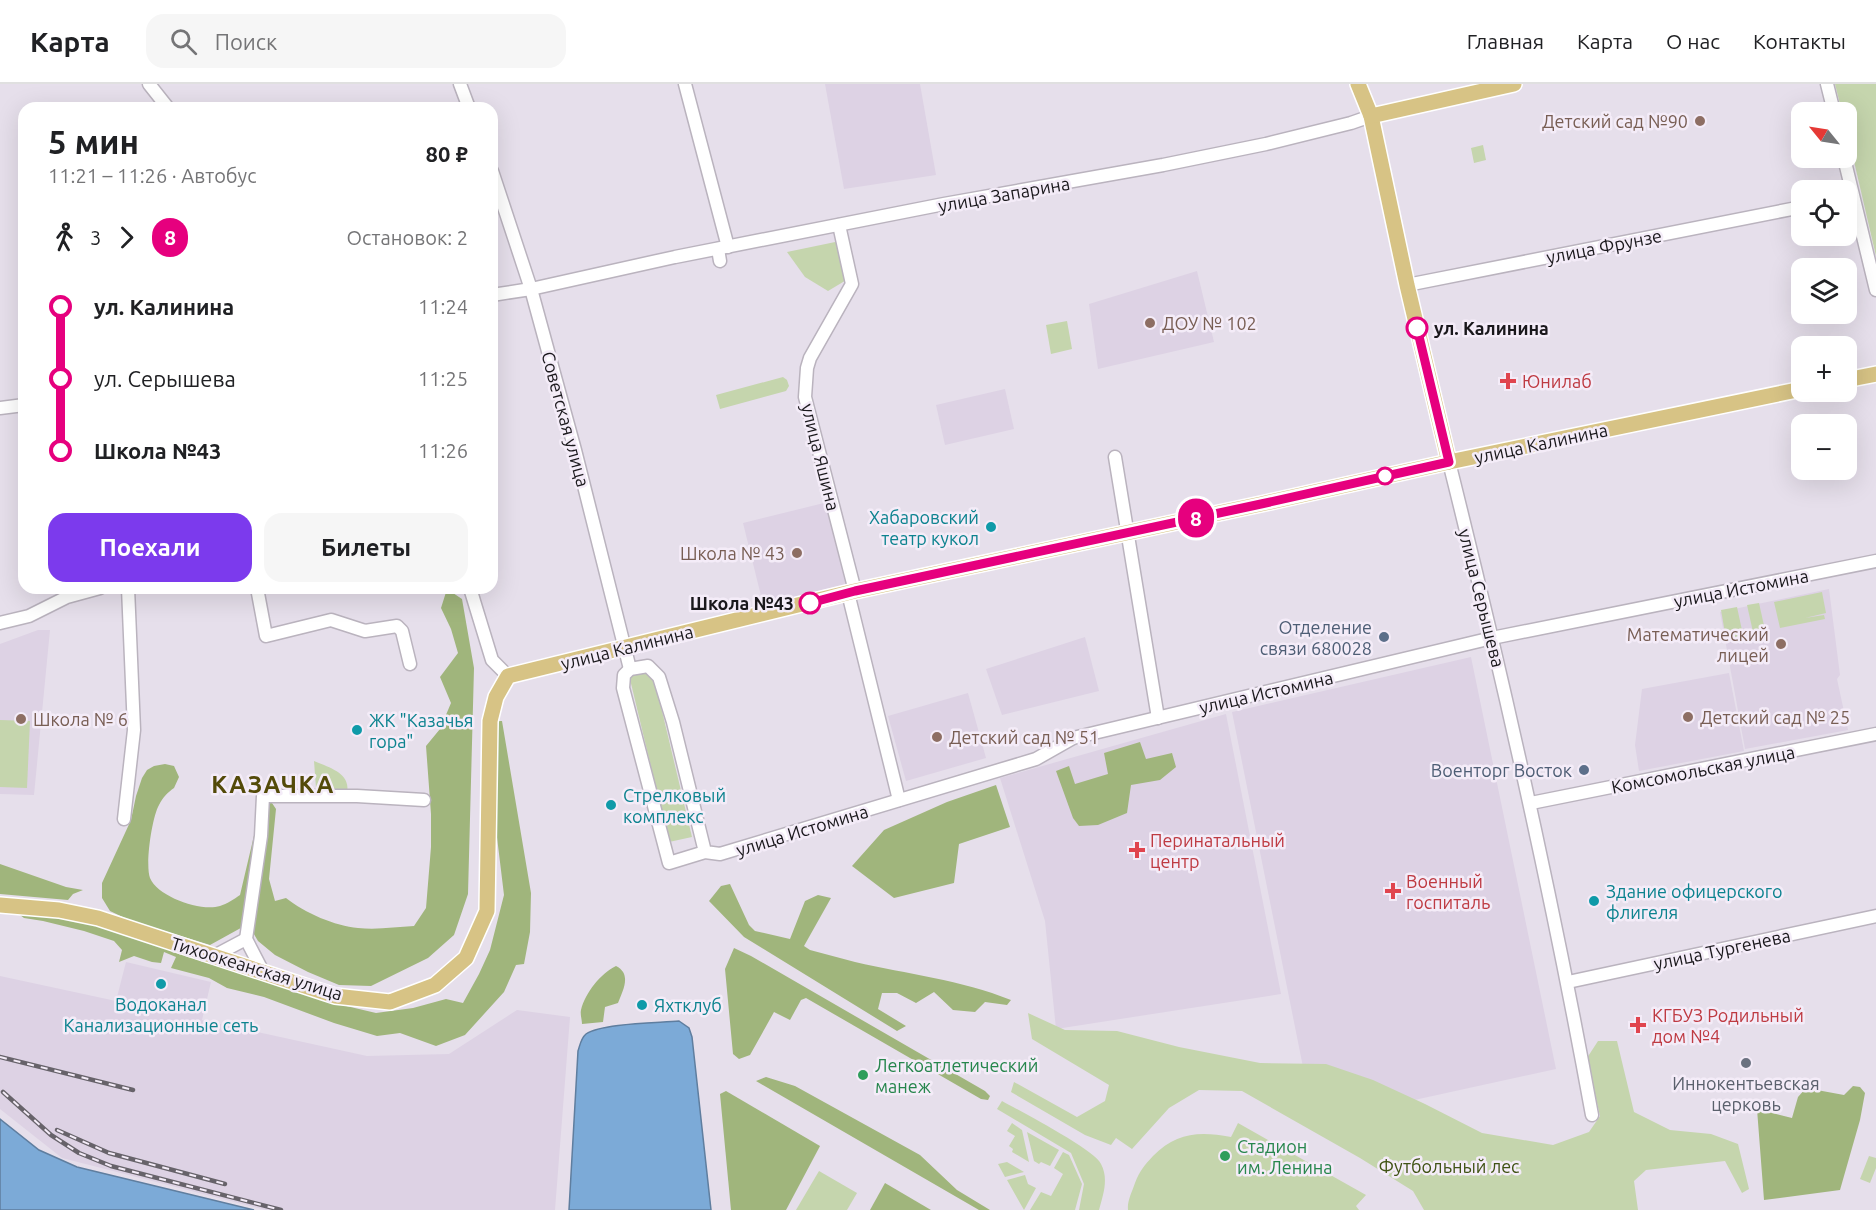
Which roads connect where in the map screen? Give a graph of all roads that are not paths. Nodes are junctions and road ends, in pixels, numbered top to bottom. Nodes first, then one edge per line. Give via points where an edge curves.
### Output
1 (149, 84) edge
2 (460, 84) edge
3 (686, 84) edge
4 (1358, 84) edge
5 (1514, 84) edge
6 (1827, 84) edge
7 (1474, 88) edge
8 (163, 102) edge
9 (467, 102) edge
10 (1832, 102) edge
11 (1371, 116) junction
12 (498, 189) edge
13 (1791, 209) edge
14 (1857, 223) edge
15 (839, 225) junction
16 (722, 252) junction
17 (1407, 285) junction
18 (531, 289) junction
19 (1876, 290) edge
20 (498, 294) edge
21 (1876, 374) edge
22 (1857, 378) edge
23 (1791, 391) edge
24 (18, 406) edge
25 (0, 408) edge
26 (1115, 457) dead end
27 (1449, 462) junction
28 (1127, 532) junction
29 (1876, 561) edge
30 (852, 592) junction
31 (78, 594) edge
32 (128, 594) edge
33 (259, 594) edge
34 (472, 594) edge
35 (0, 623) edge
36 (1492, 638) junction
37 (625, 648) junction
38 (410, 664) dead end
39 (630, 669) junction
40 (508, 676) junction
41 (1158, 718) junction
42 (1876, 734) edge
43 (424, 800) dead end
44 (899, 800) junction
45 (1531, 803) junction
46 (123, 819) dead end
47 (705, 852) junction
48 (669, 863) joint
49 (0, 905) edge
50 (1876, 916) edge
51 (246, 939) junction
52 (214, 956) junction
53 (264, 972) junction
54 (1568, 982) junction
55 (1592, 1115) dead end

1 - 8 street
2 - 9 street
3 - 16 street
4 - 11 main road, улица Серышева
5 - 7 main road, улица Запарина
6 - 10 street
7 - 11 main road, улица Запарина
11 - 15 street, улица Запарина via 1266,144
11 - 17 main road, улица Серышева
12 - 18 street, Советская улица
13 - 17 street, улица Фрунзе
14 - 19 street
15 - 16 street, улица Запарина
15 - 30 street, улица Яшина via 852,284 810,358 806,398
16 - 18 street, улица Запарина
17 - 27 main road, улица Серышева
18 - 20 street, улица Запарина
18 - 37 street, Советская улица
21 - 22 main road
23 - 27 main road, улица Калинина
24 - 25 street
26 - 28 street
27 - 28 main road, улица Калинина
27 - 36 street, улица Серышева
28 - 30 main road, улица Калинина
28 - 41 street
29 - 36 street, улица Истомина
30 - 37 main road, улица Калинина
30 - 44 street, улица Яшина
31 - 35 street via 29,616
32 - 46 street via 134,730
33 - 38 street via 266,636 331,620 365,631 397,626 402,631
34 - 40 street via 492,660
36 - 41 street, улица Истомина
36 - 45 street, улица Серышева
37 - 39 street, Советская улица
37 - 40 main road, улица Калинина
39 - 47 street via 648,666 659,677
39 - 48 street, Советская улица via 624,675 623,688
40 - 53 main road, Тихоокеанская улица via 496,697 490,722 487,911 466,958 435,985 390,1002 335,996
41 - 44 street, улица Истомина via 1073,738 1036,759
42 - 45 street, Комсомольская улица
43 - 51 street via 262,796 261,836
44 - 47 street, улица Истомина via 720,854
45 - 54 street, улица Серышева
47 - 48 street, улица Истомина
49 - 52 main road, Тихоокеанская улица via 98,918
50 - 54 street, улица Тургенева
51 - 52 street
51 - 53 street
52 - 53 main road, Тихоокеанская улица
54 - 55 street, улица Серышева

